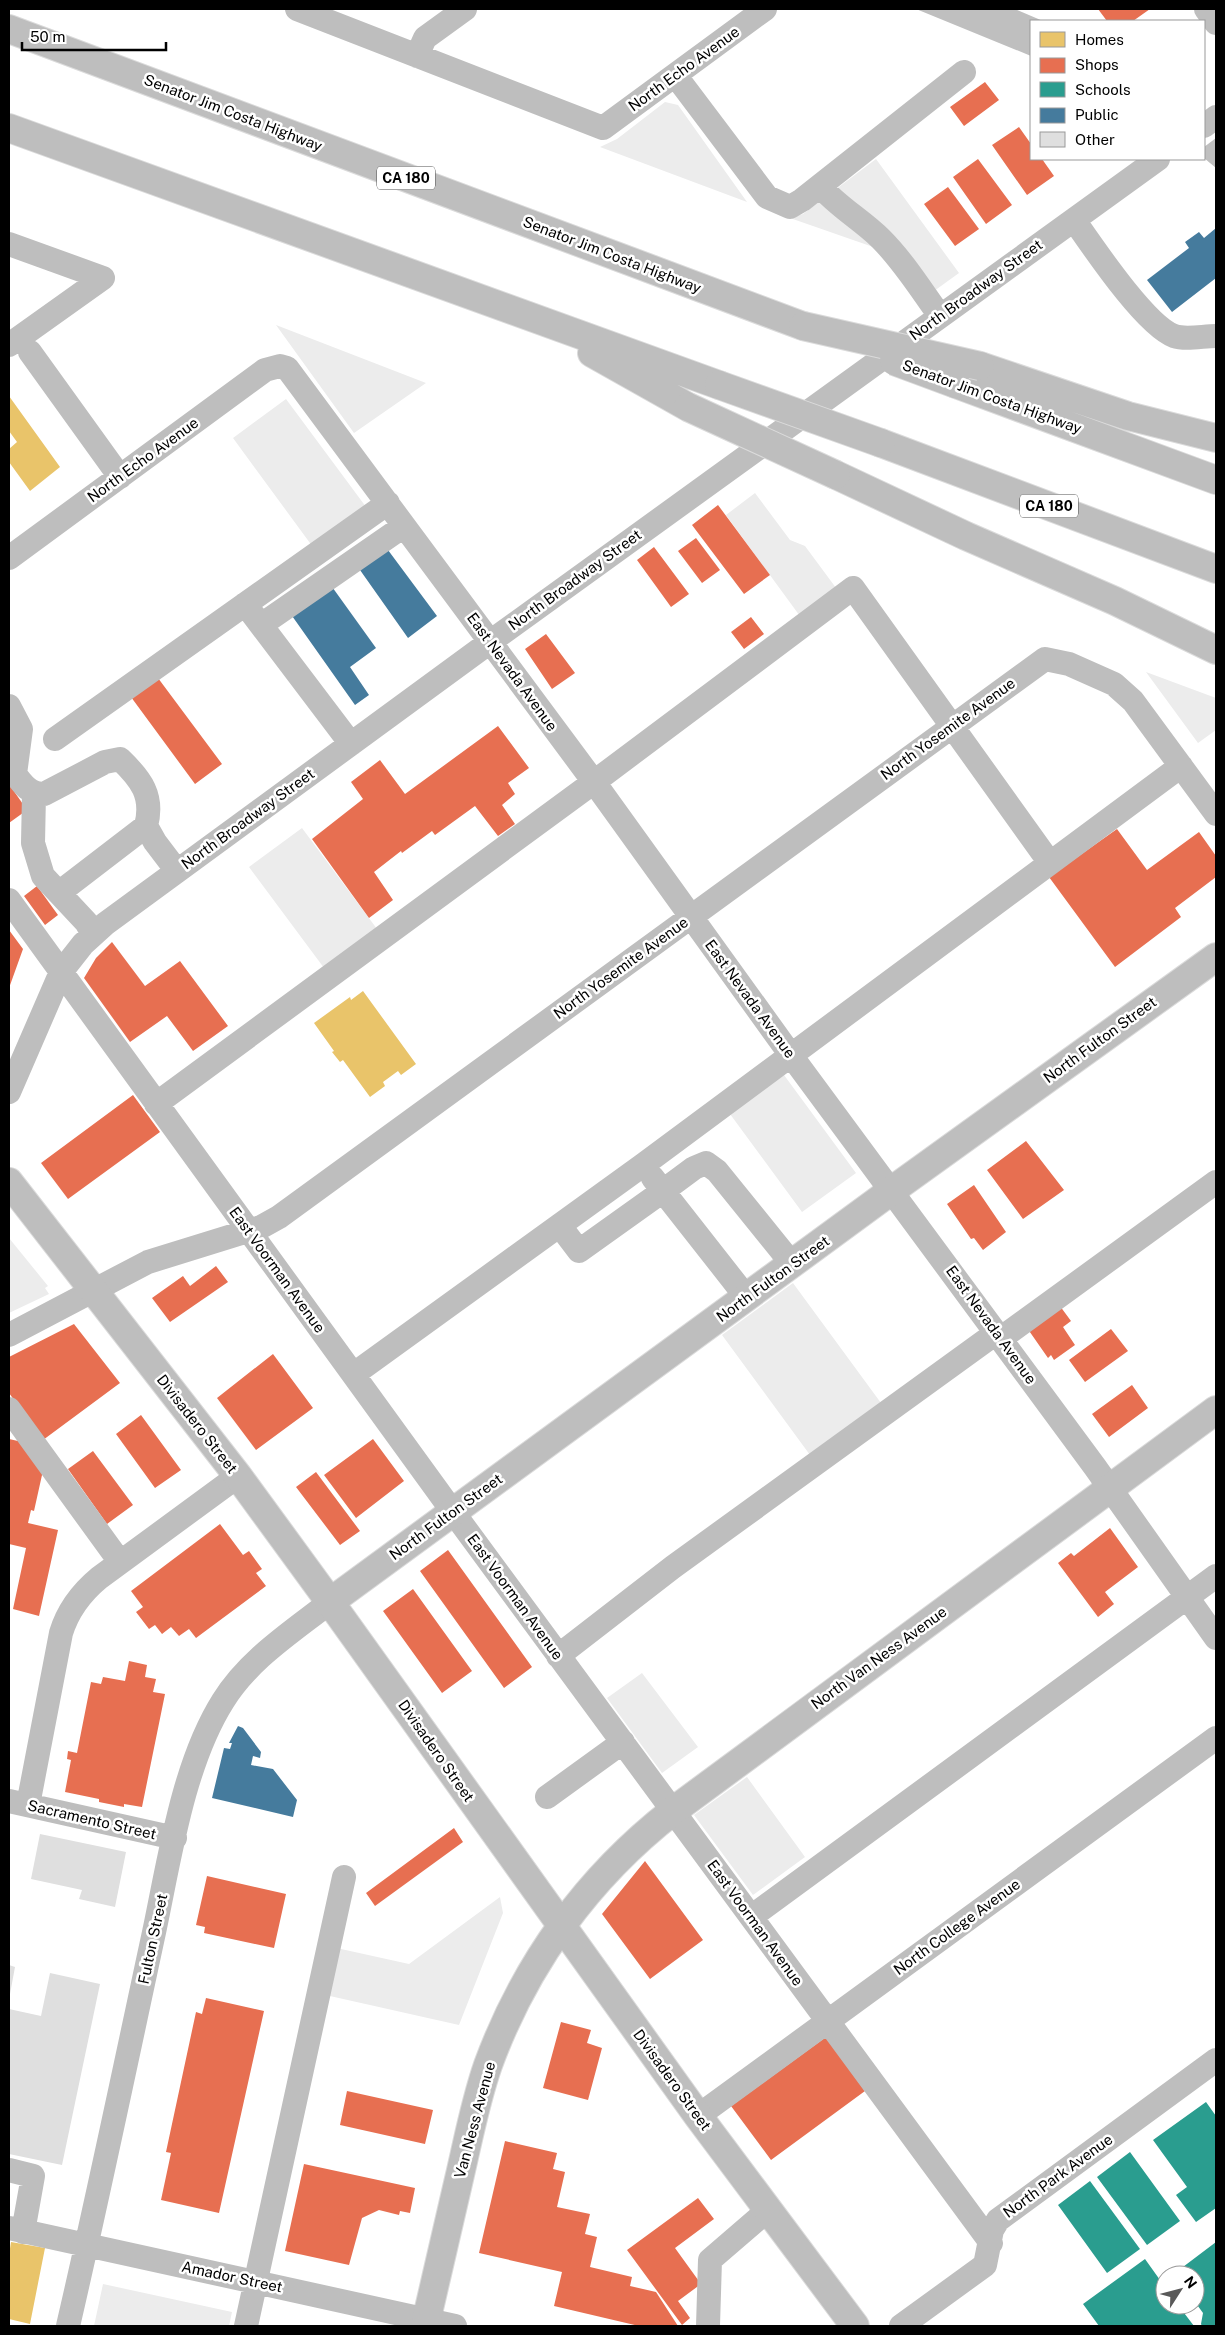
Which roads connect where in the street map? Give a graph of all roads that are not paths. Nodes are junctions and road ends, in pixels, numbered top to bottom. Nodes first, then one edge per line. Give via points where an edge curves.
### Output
1 (297, 9) edge
2 (465, 9) edge
3 (765, 9) edge
4 (1206, 9) edge
5 (1216, 23) edge
6 (9, 29) edge
7 (416, 56) junction
8 (964, 72) dead end
9 (675, 75) junction
10 (1216, 117) edge
11 (1205, 125) edge
12 (9, 128) edge
13 (1157, 160) edge
14 (820, 186) junction
15 (1074, 220) junction
16 (9, 244) edge
17 (519, 313) junction
18 (940, 316) junction
19 (803, 326) junction
20 (1216, 336) edge
21 (19, 348) edge
22 (280, 366) joint
23 (1216, 438) edge
24 (120, 477) junction
25 (1216, 480) edge
26 (388, 503) junction
27 (404, 526) junction
28 (9, 558) edge
29 (1216, 569) edge
30 (245, 604) junction
31 (261, 625) junction
32 (490, 642) junction
33 (1216, 650) edge
34 (9, 706) edge
35 (952, 726) junction
36 (55, 739) dead end
37 (351, 744) junction
38 (1181, 766) junction
39 (12, 774) edge
40 (594, 782) junction
41 (34, 794) junction
42 (1216, 814) edge
43 (146, 826) junction
44 (1050, 863) junction
45 (177, 871) junction
46 (60, 892) junction
47 (9, 900) edge
48 (691, 916) junction
49 (93, 934) junction
50 (1216, 957) edge
51 (61, 972) junction
52 (790, 1054) junction
53 (9, 1092) edge
54 (156, 1104) junction
55 (643, 1165) junction
56 (9, 1182) edge
57 (1216, 1182) edge
58 (663, 1191) junction
59 (891, 1191) junction
60 (560, 1226) junction
61 (249, 1231) junction
62 (793, 1265) junction
63 (93, 1292) junction
64 (748, 1298) junction
65 (9, 1335) edge
66 (998, 1336) junction
67 (354, 1374) junction
68 (9, 1409) edge
69 (1216, 1410) edge
70 (238, 1476) junction
71 (1110, 1488) junction
72 (453, 1512) junction
73 (120, 1562) junction
74 (1216, 1576) edge
75 (1186, 1597) junction
76 (330, 1602) junction
77 (1216, 1638) edge
78 (558, 1656) junction
79 (1216, 1738) edge
80 (622, 1742) junction
81 (547, 1797) dead end
82 (19, 1803) edge
83 (673, 1811) junction
84 (175, 1838) junction
85 (344, 1877) dead end
86 (751, 1917) junction
87 (560, 1926) junction
88 (827, 2021) junction
89 (1216, 2060) edge
90 (698, 2116) junction
91 (9, 2170) edge
92 (768, 2210) junction
93 (16, 2230) edge
94 (990, 2243) junction
95 (86, 2245) junction
96 (256, 2282) junction
97 (426, 2323) edge
98 (68, 2326) edge
99 (246, 2326) edge
100 (455, 2326) edge
101 (708, 2326) edge
102 (855, 2326) edge
103 (900, 2326) edge

1 - 7 street
2 - 7 street via 425,38
3 - 9 street, North Echo Avenue
4 - 5 street
6 - 19 main road, Senator Jim Costa Highway / CA 180
7 - 9 street, North Echo Avenue via 603,128
8 - 14 street
9 - 14 street via 767,197 790,206
10 - 11 street
12 - 17 main road, CA 180
13 - 15 street, North Broadway Street
14 - 18 street via 895,254
15 - 18 street, North Broadway Street
15 - 20 street via 1144,312 1163,329 1174,336
16 - 21 street via 103,278
17 - 29 main road, CA 180, bridge
17 - 33 main road, bridge via 688,407
18 - 32 street, North Broadway Street
19 - 23 main road, bridge via 980,366 1128,416
19 - 25 main road, Senator Jim Costa Highway / CA 180, bridge
21 - 24 street
22 - 24 street, North Echo Avenue via 265,370
22 - 26 street, East Nevada Avenue via 292,374
24 - 28 street, North Echo Avenue
26 - 27 street, East Nevada Avenue
26 - 30 street
27 - 31 street
27 - 32 street, East Nevada Avenue
30 - 31 street
30 - 36 street
31 - 37 street
32 - 37 street, North Broadway Street
32 - 40 street, East Nevada Avenue
34 - 39 street via 21,729
35 - 38 street, North Yosemite Avenue via 1045,659 1068,664 1114,684 1133,701
35 - 40 street via 852,588
35 - 44 street
35 - 48 street, North Yosemite Avenue
37 - 45 street, North Broadway Street
38 - 42 street
38 - 44 street
39 - 41 street
40 - 48 street, East Nevada Avenue
40 - 54 street
41 - 43 street via 44,794 105,762 120,759 144,786 149,813
41 - 46 street via 33,843 43,876
43 - 45 street
43 - 46 street
44 - 52 street
45 - 49 street, North Broadway Street
46 - 49 street
47 - 51 street, East Voorman Avenue
48 - 52 street, East Nevada Avenue
48 - 61 street, North Yosemite Avenue via 279,1217
49 - 51 street, North Broadway Street
50 - 59 main road, North Fulton Street
51 - 53 street, North Broadway Street
51 - 54 street, East Voorman Avenue
52 - 55 street
52 - 59 street, East Nevada Avenue
54 - 61 street, East Voorman Avenue
55 - 58 street
55 - 60 street
56 - 63 main road, Divisadero Street
57 - 66 street
58 - 60 street via 579,1251
58 - 62 street via 706,1163 717,1171
58 - 64 street
59 - 62 main road, North Fulton Street
59 - 66 street, East Nevada Avenue
60 - 67 street
61 - 63 street, North Yosemite Avenue via 148,1262
61 - 67 street, East Voorman Avenue
62 - 64 main road, North Fulton Street
63 - 65 street, North Yosemite Avenue
63 - 70 main road, Divisadero Street
64 - 72 main road, North Fulton Street
66 - 71 street, East Nevada Avenue
66 - 78 street via 673,1567
67 - 72 street, East Voorman Avenue
68 - 73 street
69 - 71 main road, North Van Ness Avenue
70 - 73 street
70 - 76 main road, Divisadero Street
71 - 75 street, East Nevada Avenue
71 - 83 main road, North Van Ness Avenue
72 - 76 main road, North Fulton Street
72 - 78 street, East Voorman Avenue
73 - 82 street via 83,1592 65,1621
74 - 75 street
75 - 77 street, East Nevada Avenue
75 - 86 street
76 - 84 street, Fulton Street via 252,1665 222,1702 196,1757
76 - 87 main road, Divisadero Street
78 - 80 street, East Voorman Avenue
79 - 88 street, North College Avenue
80 - 81 street
80 - 83 street, East Voorman Avenue
82 - 84 street, Sacramento Street
83 - 86 street, East Voorman Avenue
83 - 87 main road, North Van Ness Avenue via 613,1863
84 - 95 street, Fulton Street
85 - 96 street
86 - 88 street, East Voorman Avenue
87 - 90 main road, Divisadero Street
87 - 97 main road, Van Ness Avenue via 517,2001 488,2065
88 - 90 street, North College Avenue
88 - 94 street, East Voorman Avenue
89 - 94 street, North Park Avenue via 1001,2218 992,2230
90 - 92 main road, Divisadero Street
91 - 93 street via 33,2176
92 - 101 street via 710,2260
92 - 102 main road, Divisadero Street
93 - 95 street, Amador Street
94 - 103 street, North Park Avenue via 987,2261 981,2268
95 - 96 street, Amador Street
95 - 98 street, Fulton Street
96 - 97 street, Amador Street
96 - 99 street
97 - 100 street, Amador Street

